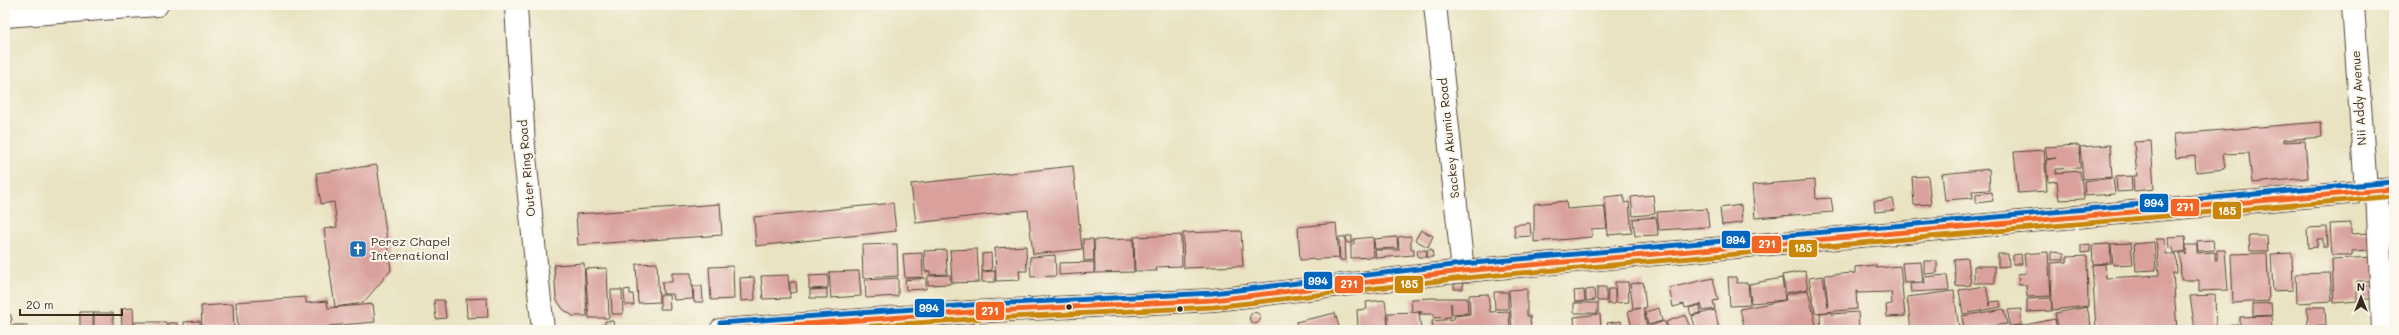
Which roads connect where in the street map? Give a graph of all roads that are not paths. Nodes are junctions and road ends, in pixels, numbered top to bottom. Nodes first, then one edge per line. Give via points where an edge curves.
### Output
1 (156, 5) edge
2 (516, 5) edge
3 (1435, 5) edge
4 (2353, 5) edge
5 (5, 16) edge
6 (2379, 190) edge
7 (1463, 271) junction
8 (972, 321) edge
9 (543, 330) edge
10 (721, 330) edge
11 (2383, 330) edge

1 - 5 street
2 - 9 street, Outer Ring Road via 524,148
3 - 7 street, Sackey Akumia Road
4 - 6 street, Nii Addy Avenue
6 - 7 street
6 - 11 street, Nii Addy Avenue
7 - 8 street via 1212,300
8 - 10 street

